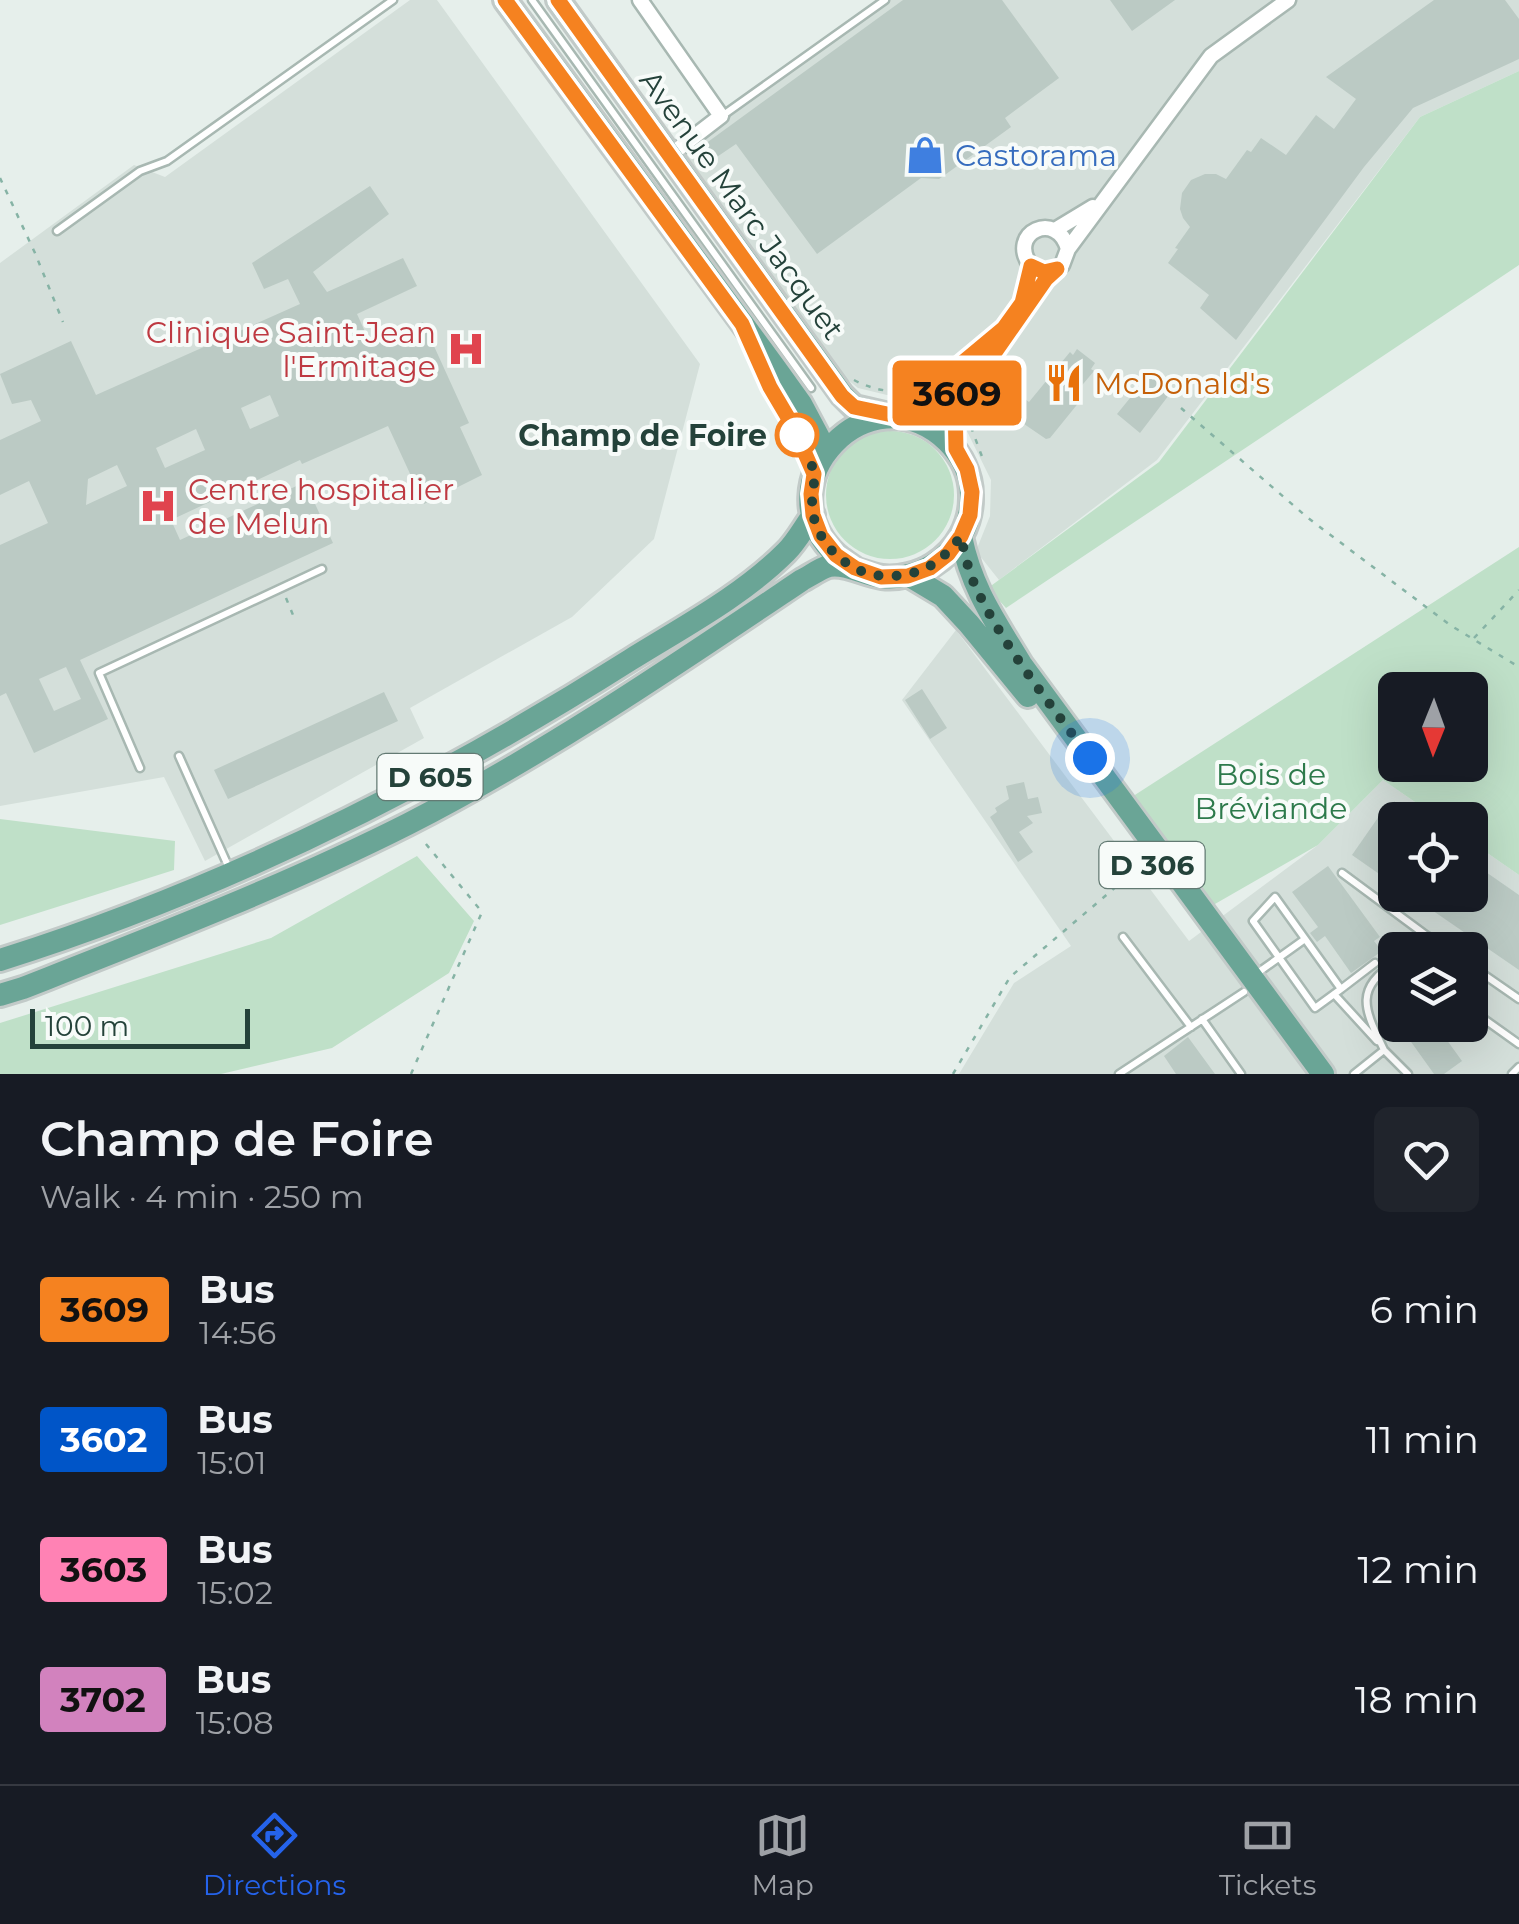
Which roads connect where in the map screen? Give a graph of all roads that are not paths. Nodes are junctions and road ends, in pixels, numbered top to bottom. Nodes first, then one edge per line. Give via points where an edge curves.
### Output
1 (392, 0) edge
2 (505, 0) edge
3 (532, 0) edge
4 (558, 0) edge
5 (640, 0) edge
6 (885, 0) edge
7 (1288, 0) edge
8 (721, 116) junction
9 (669, 156) junction
10 (1112, 190) junction
11 (1055, 230) junction
12 (57, 232) dead end
13 (1068, 248) junction
14 (1031, 266) junction
15 (1057, 269) junction
16 (742, 324) junction
17 (811, 388) dead end
18 (904, 418) junction
19 (956, 449) junction
20 (826, 450) junction
21 (814, 474) junction
22 (813, 515) junction
23 (961, 536) junction
24 (855, 568) junction
25 (322, 569) dead end
26 (908, 576) junction
27 (1004, 654) junction
28 (178, 756) dead end
29 (140, 768) dead end
30 (232, 872) junction
31 (1342, 873) dead end
32 (244, 901) junction
33 (1422, 932) edge
34 (1123, 936) dead end
35 (1305, 939) junction
36 (1280, 957) junction
37 (0, 960) edge
38 (1374, 963) dead end
39 (1488, 977) edge
40 (1378, 978) edge
41 (1248, 985) junction
42 (1338, 991) junction
43 (2, 995) edge
44 (1519, 998) edge
45 (1202, 1019) junction
46 (1488, 1022) edge
47 (1190, 1027) junction
48 (1378, 1036) edge
49 (1380, 1042) edge
50 (1519, 1044) edge
51 (1384, 1050) junction
52 (1519, 1066) edge
53 (1312, 1069) edge
54 (1119, 1074) edge
55 (1241, 1074) edge
56 (1354, 1074) edge
57 (1408, 1074) edge
58 (1512, 1074) edge

1 - 12 lane
2 - 16 main road
3 - 17 lane
4 - 9 main road, Avenue Marc Jacquet
5 - 8 street
6 - 8 lane
7 - 10 street via 1211,56
8 - 9 street
9 - 18 main road, Avenue Marc Jacquet via 842,396 854,407
10 - 11 street
10 - 13 street
11 - 13 street
11 - 14 street via 1036,230 1026,240
13 - 15 street
14 - 15 street
14 - 18 street via 1022,303 1004,328
15 - 19 street via 991,358 957,391
16 - 20 main road
16 - 21 lane
18 - 19 main road via 936,430
18 - 20 main road via 870,420
19 - 23 main road via 972,492
20 - 21 main road
21 - 22 main road
22 - 24 main road via 836,555
22 - 30 main road, D 605 via 790,548 743,587 573,696 394,797
23 - 26 main road via 930,568
23 - 27 main road, D 306
24 - 26 main road via 881,577
24 - 32 main road, D 605 via 829,566 802,580 480,784
25 - 29 lane via 99,673
26 - 27 main road, D 306 via 944,596
27 - 41 main road, D 306
27 - 41 main road, D 306 via 1030,700
28 - 30 lane
30 - 32 lane
30 - 37 main road, D 605
31 - 33 lane
32 - 43 main road, D 605
34 - 47 lane
35 - 36 lane
35 - 36 lane via 1275,898 1253,921
35 - 42 lane
36 - 41 lane
36 - 42 lane via 1315,1008
38 - 42 lane
39 - 44 lane
40 - 48 lane via 1366,993
41 - 45 lane
41 - 53 main road, D 306
42 - 51 lane
45 - 47 lane
45 - 55 lane
46 - 50 lane
47 - 54 lane
49 - 51 lane
51 - 56 lane
51 - 57 lane
52 - 58 lane

